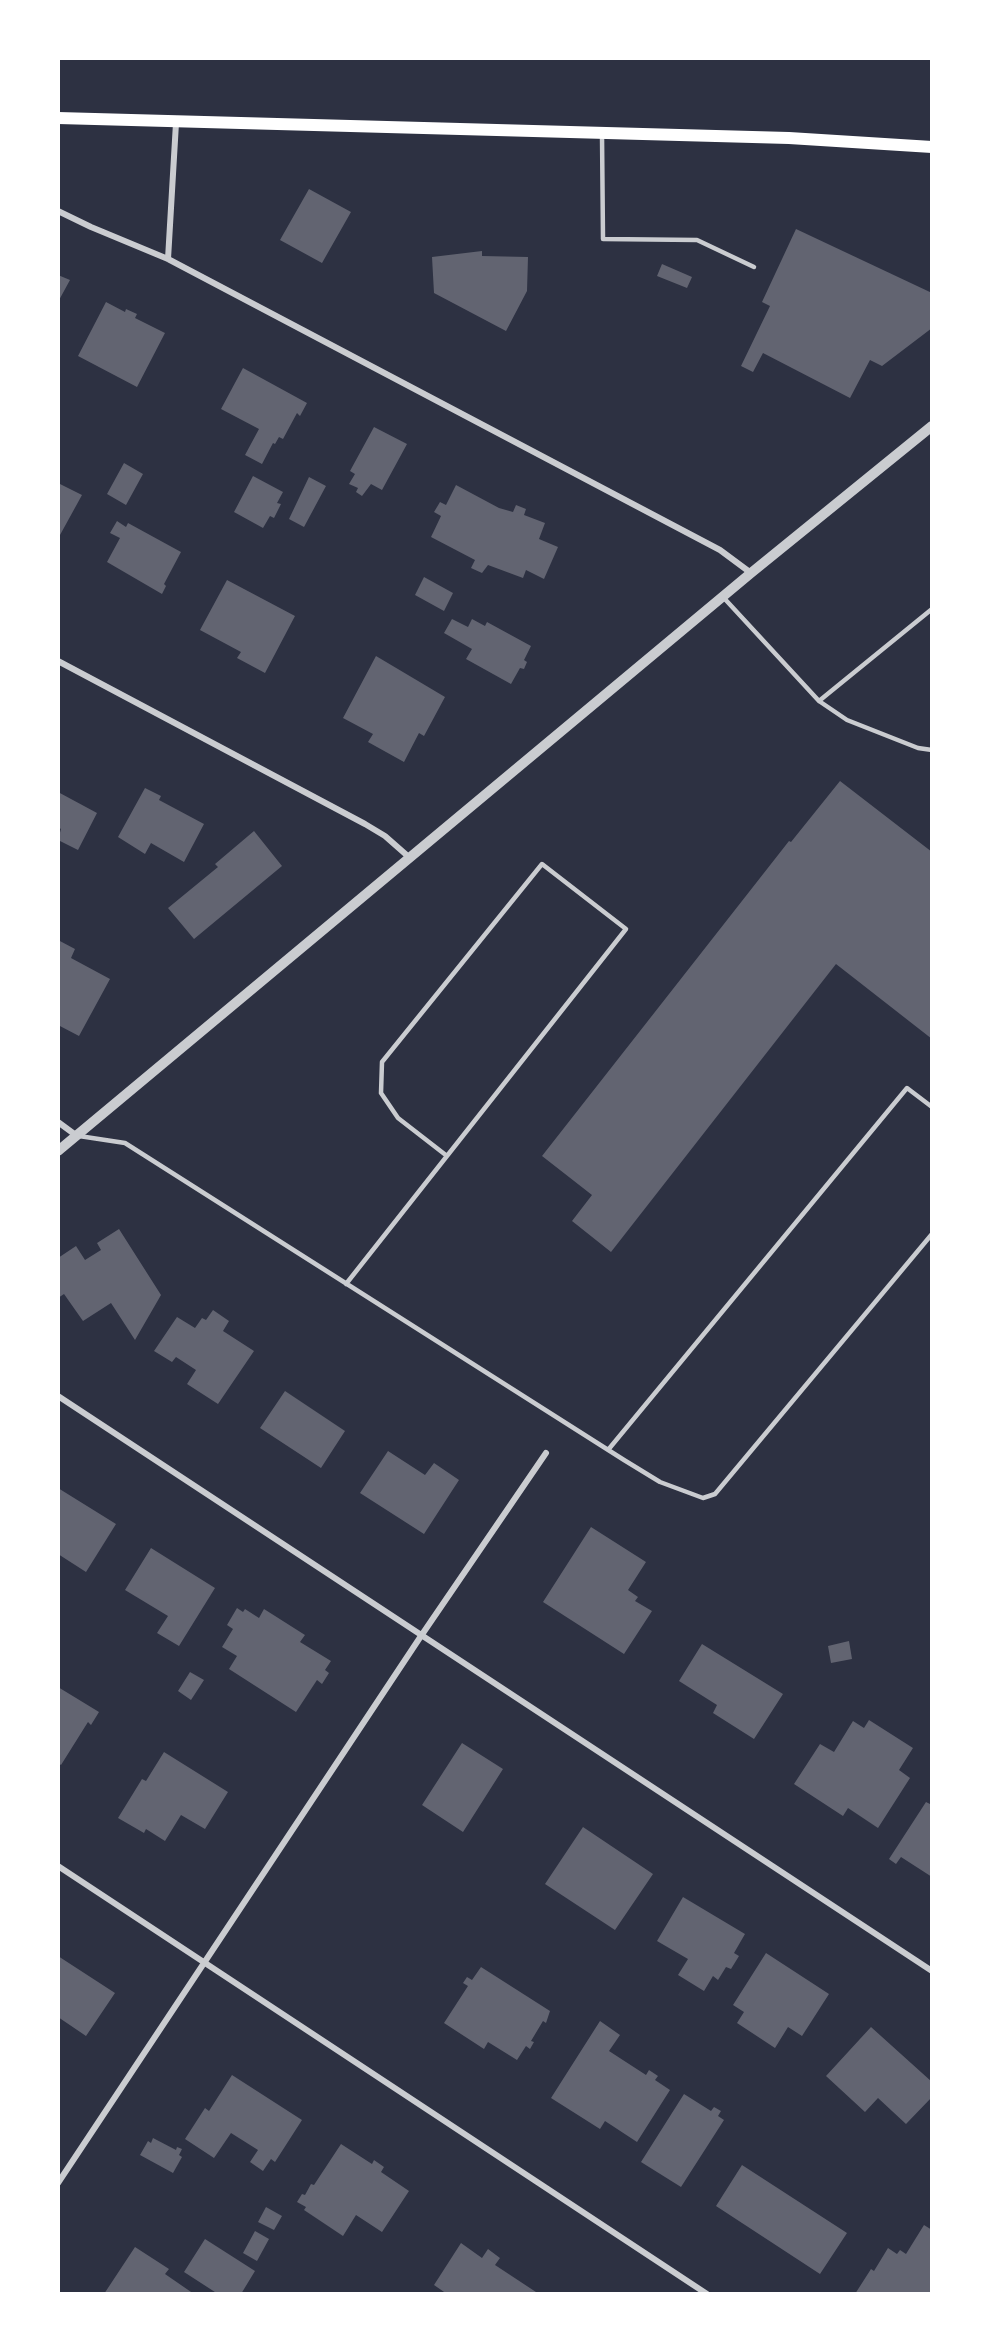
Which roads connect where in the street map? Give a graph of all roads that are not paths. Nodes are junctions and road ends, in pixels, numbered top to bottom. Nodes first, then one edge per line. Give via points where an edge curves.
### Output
1 (58, 118) edge
2 (176, 123) junction
3 (602, 133) junction
4 (916, 146) junction
5 (932, 147) edge
6 (932, 152) edge
7 (58, 211) edge
8 (168, 259) junction
9 (754, 267) dead end
10 (932, 426) edge
11 (751, 573) junction
12 (723, 597) junction
13 (932, 609) edge
14 (58, 662) edge
15 (819, 701) junction
16 (932, 750) edge
17 (410, 858) junction
18 (932, 1107) edge
19 (58, 1122) edge
20 (77, 1136) junction
21 (58, 1151) edge
22 (447, 1156) junction
23 (932, 1234) edge
24 (346, 1284) junction
25 (58, 1396) edge
26 (608, 1450) junction
27 (546, 1453) dead end
28 (421, 1636) junction
29 (58, 1866) edge
30 (206, 1962) junction
31 (932, 1971) edge
32 (58, 2183) edge
33 (707, 2294) edge

1 - 2 main road
2 - 3 main road
2 - 8 street
3 - 4 main road
3 - 9 lane via 603,240 697,240
4 - 5 main road
4 - 6 main road
7 - 8 street
8 - 11 street via 720,550
10 - 11 street
11 - 12 street
12 - 15 lane
12 - 17 street
13 - 15 lane
14 - 17 street via 365,824
15 - 16 lane via 847,720
17 - 20 street
18 - 26 lane via 907,1088
19 - 20 street
20 - 21 street
20 - 24 lane via 125,1143
22 - 22 lane via 626,929 542,864 382,1062 381,1093 398,1118
22 - 24 lane
23 - 26 lane via 715,1494 703,1498 685,1493
24 - 26 lane
25 - 28 street
27 - 28 street
28 - 30 street
28 - 31 street
29 - 30 street
30 - 32 street
30 - 33 street

